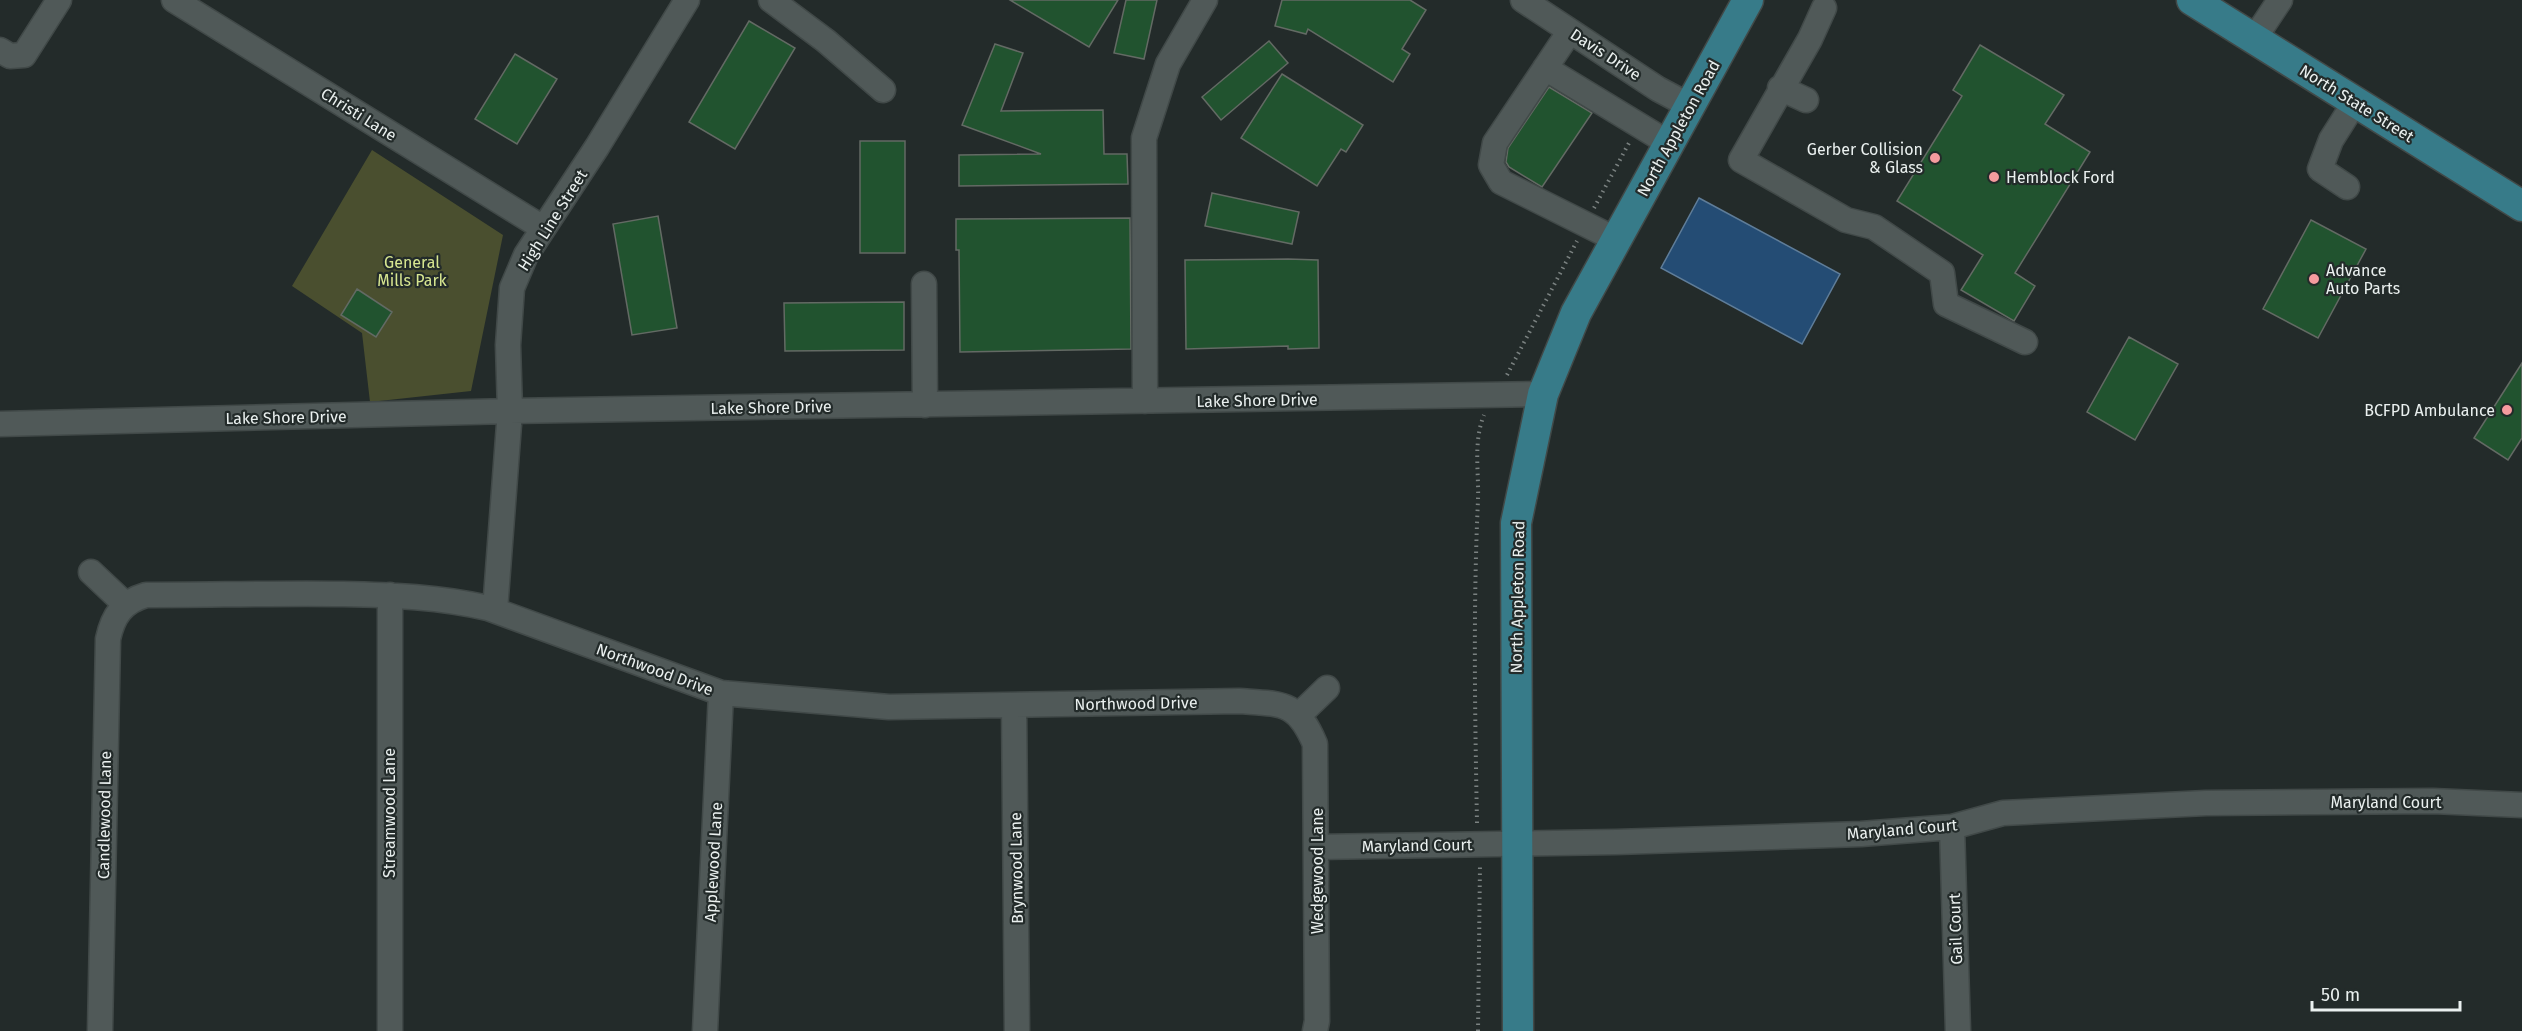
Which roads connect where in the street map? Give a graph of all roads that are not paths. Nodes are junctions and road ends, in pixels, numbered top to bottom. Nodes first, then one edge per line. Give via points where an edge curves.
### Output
1 (59, 0) edge
2 (174, 0) edge
3 (687, 0) edge
4 (771, 0) edge
5 (1205, 0) edge
6 (1523, 0) edge
7 (1748, 0) edge
8 (2192, 0) edge
9 (2280, 0) edge
10 (1824, 8) dead end
11 (1570, 31) junction
12 (2254, 39) junction
13 (0, 50) edge
14 (1545, 68) junction
15 (1780, 88) junction
16 (883, 90) dead end
17 (1806, 100) dead end
18 (2355, 102) junction
19 (1690, 106) junction
20 (1670, 144) junction
21 (2347, 188) dead end
22 (2522, 206) edge
23 (543, 228) junction
24 (1615, 239) junction
25 (924, 284) dead end
26 (2025, 342) dead end
27 (1543, 394) junction
28 (1144, 402) junction
29 (925, 405) junction
30 (510, 411) junction
31 (0, 424) edge
32 (92, 572) dead end
33 (390, 595) junction
34 (126, 605) junction
35 (495, 610) junction
36 (1328, 688) dead end
37 (721, 693) junction
38 (1014, 705) junction
39 (1299, 715) junction
40 (2522, 805) edge
41 (1952, 827) junction
42 (1517, 843) junction
43 (1317, 847) junction
44 (100, 1031) edge
45 (390, 1031) edge
46 (705, 1031) edge
47 (1017, 1031) edge
48 (1315, 1031) edge
49 (1518, 1031) edge
50 (1958, 1031) edge

1 - 13 street via 24,55 10,56
2 - 23 street, Christi Lane
3 - 23 street, High Line Street
4 - 16 street via 826,40
5 - 28 street via 1168,64 1144,138
6 - 11 street, Davis Drive
7 - 19 main road, North Appleton Road
8 - 12 main road, North State Street
9 - 12 street
10 - 15 street
11 - 14 street
11 - 19 street, Davis Drive
12 - 18 main road, North State Street
14 - 20 street
14 - 24 street via 1495,143 1491,165 1501,182
15 - 17 street
15 - 26 street via 1741,160 1846,220 1874,227 1942,273 1946,304
18 - 21 street via 2331,140 2320,169
18 - 22 main road, North State Street
19 - 20 main road, North Appleton Road
20 - 24 main road, North Appleton Road
23 - 30 street, High Line Street via 512,288 507,345
24 - 27 main road, North Appleton Road via 1576,313
25 - 29 street
27 - 28 street, Lake Shore Drive
27 - 42 main road, North Appleton Road via 1516,523
28 - 29 street, Lake Shore Drive
29 - 30 street, Lake Shore Drive
30 - 31 street, Lake Shore Drive
30 - 35 street, High Line Street
32 - 34 street
33 - 34 street, Northwood Drive via 146,595
33 - 35 street, Northwood Drive via 454,600
33 - 45 street, Streamwood Lane
34 - 44 street, Candlewood Lane via 112,620 108,639
35 - 37 street, Northwood Drive
36 - 39 street
37 - 38 street, Northwood Drive via 889,707
37 - 46 street, Applewood Lane
38 - 39 street, Northwood Drive via 1239,701 1279,704
38 - 47 street, Brynwood Lane
39 - 43 street, Wedgewood Lane via 1315,744
40 - 41 street, Maryland Court via 2433,801 2206,803 2002,813
41 - 42 street, Maryland Court via 1728,839
41 - 50 street, Gail Court
42 - 43 street, Maryland Court
42 - 49 main road, North Appleton Road
43 - 48 street, Wedgewood Lane

